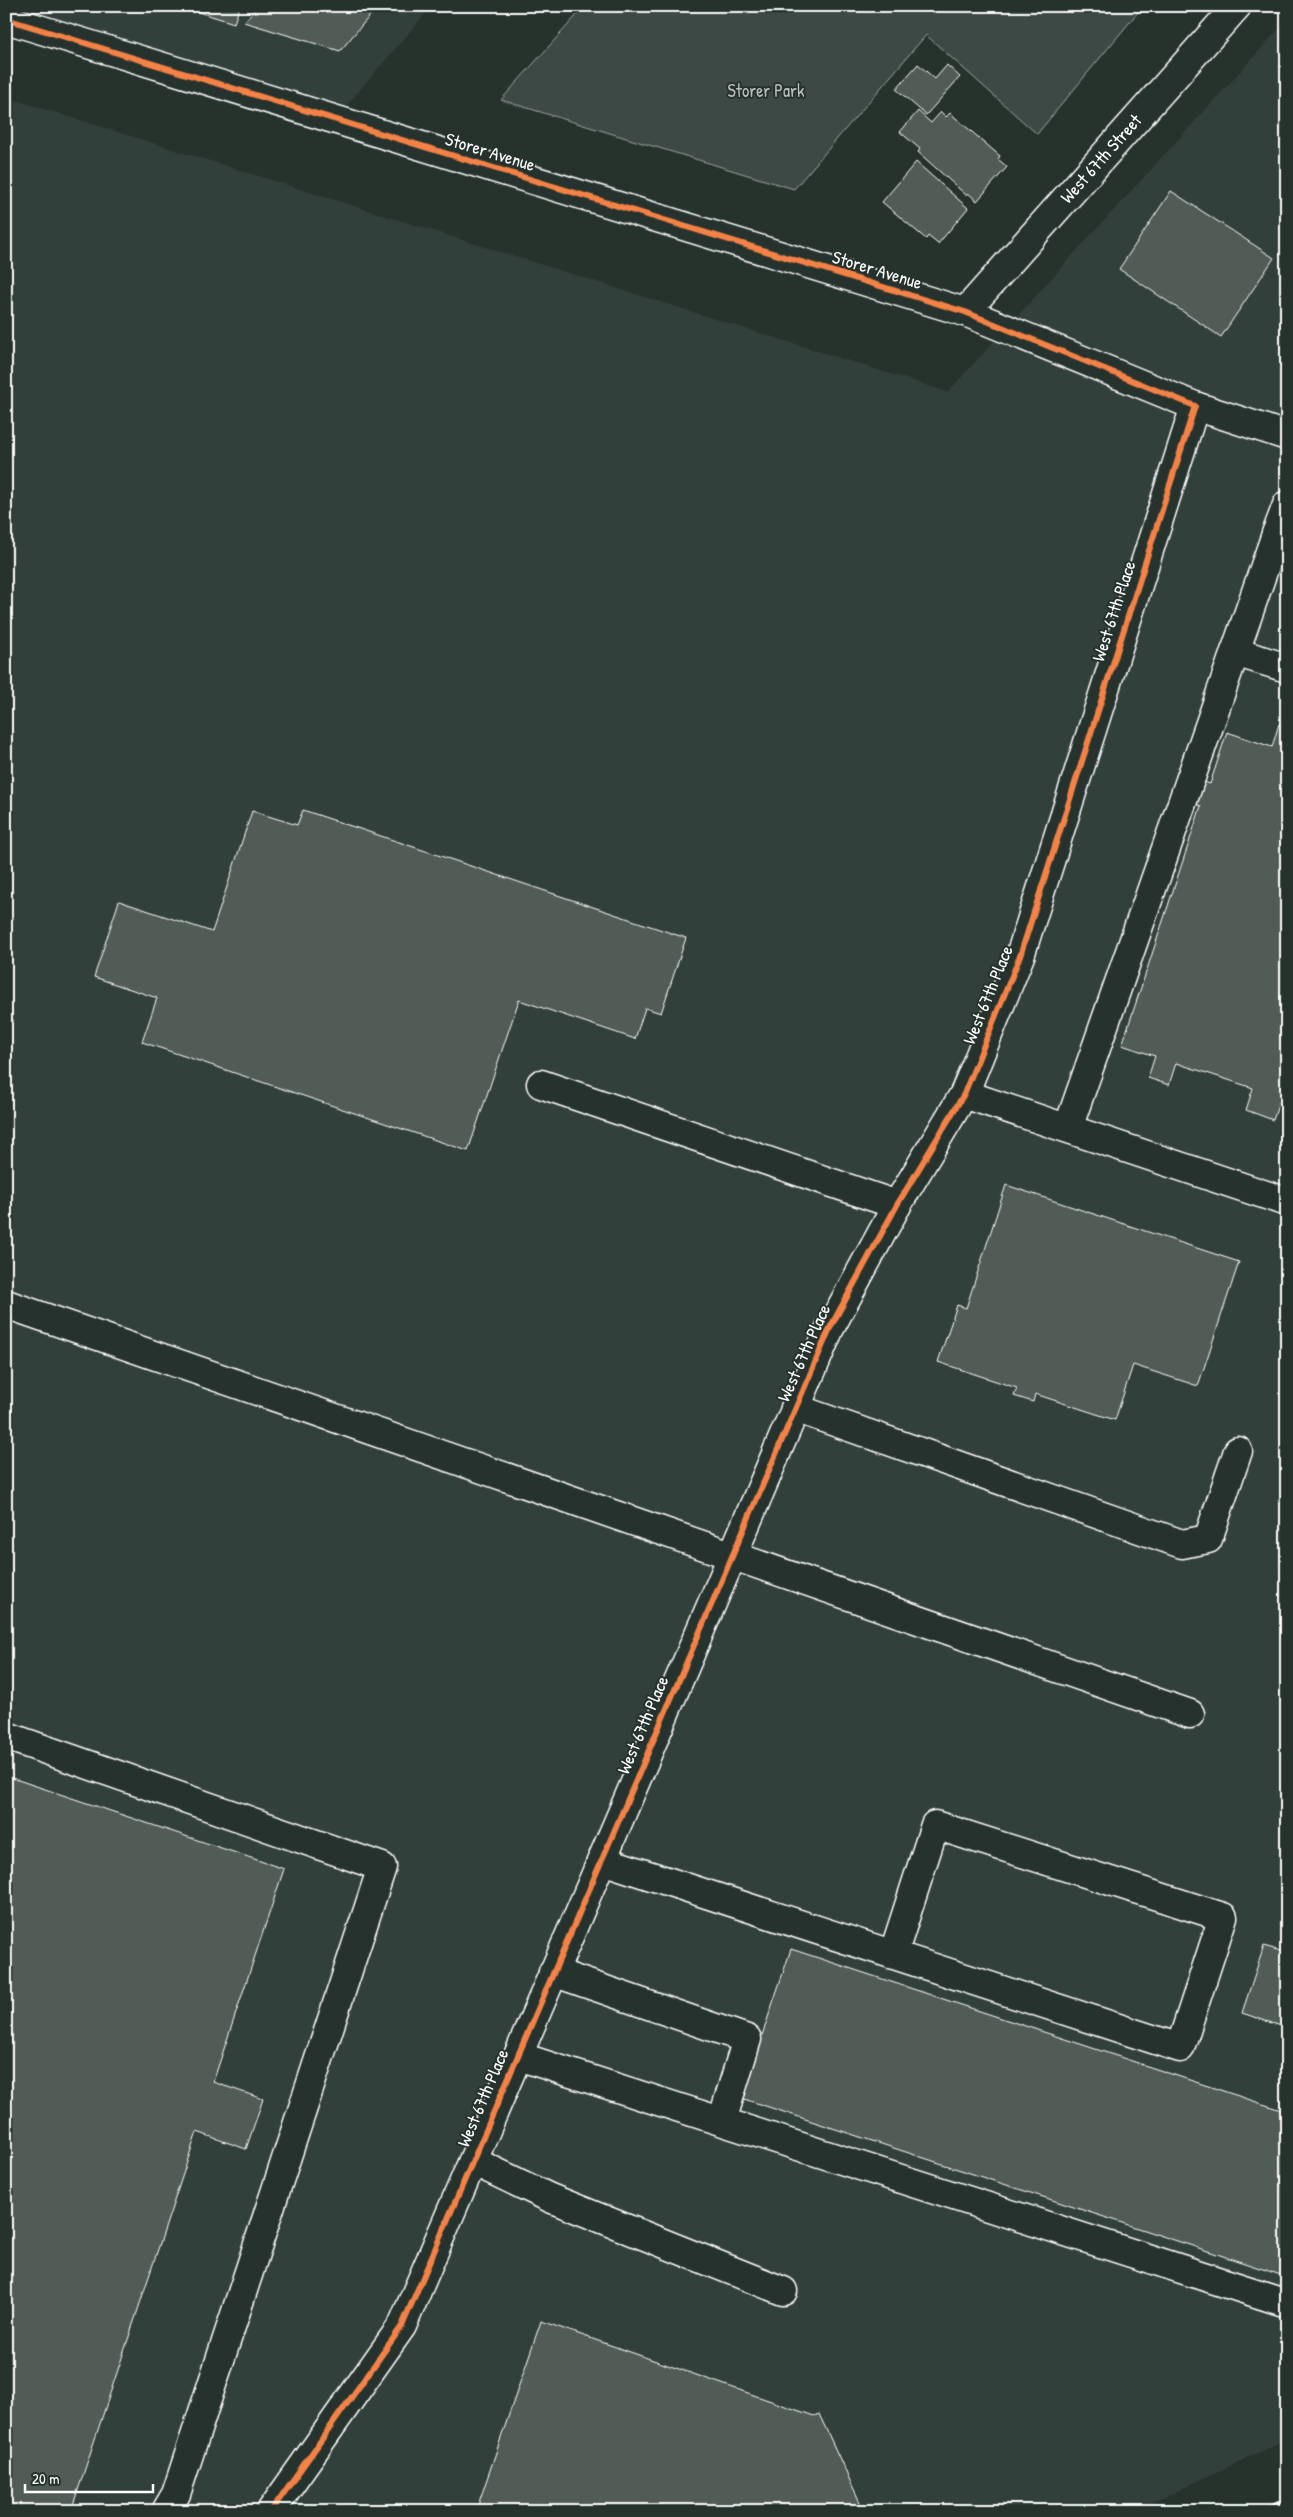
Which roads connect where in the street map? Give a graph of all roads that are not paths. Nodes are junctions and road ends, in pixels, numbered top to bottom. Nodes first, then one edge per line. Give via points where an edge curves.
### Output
1 (1237, 6) edge
2 (6, 19) edge
3 (965, 312) junction
4 (1195, 406) junction
5 (1287, 436) edge
6 (1287, 504) edge
7 (1281, 536) edge
8 (1235, 652) junction
9 (1287, 668) edge
10 (541, 1084) dead end
11 (964, 1094) junction
12 (1068, 1128) junction
13 (1287, 1202) edge
14 (897, 1205) junction
15 (6, 1304) edge
16 (795, 1408) junction
17 (1238, 1451) dead end
18 (732, 1555) junction
19 (1190, 1714) dead end
20 (6, 1736) edge
21 (602, 1860) junction
22 (893, 1955) junction
23 (553, 1972) junction
24 (518, 2056) junction
25 (722, 2121) junction
26 (473, 2161) junction
27 (783, 2291) dead end
28 (1287, 2303) edge
29 (166, 2511) edge
30 (271, 2511) edge

1 - 3 street, West 67th Street
2 - 3 street, Storer Avenue
3 - 4 street
4 - 5 street
4 - 11 street, West 67th Place via 1020,956
6 - 7 street
7 - 8 street
8 - 9 street
8 - 12 street
10 - 14 street
11 - 12 street
11 - 14 street, West 67th Place
12 - 13 street
14 - 16 street, West 67th Place via 830,1328
15 - 18 street
16 - 17 street via 1182,1544 1208,1539
16 - 18 street, West 67th Place
18 - 19 street
18 - 21 street, West 67th Place
20 - 29 street via 382,1867 179,2484
21 - 22 street
21 - 23 street, West 67th Place
22 - 22 street via 1180,2048 1223,1917 935,1826
23 - 24 street, West 67th Place
23 - 25 street via 747,2040
24 - 25 street
24 - 26 street, West 67th Place
25 - 28 street
26 - 27 street via 550,2198
26 - 30 street, West 67th Place via 402,2326

